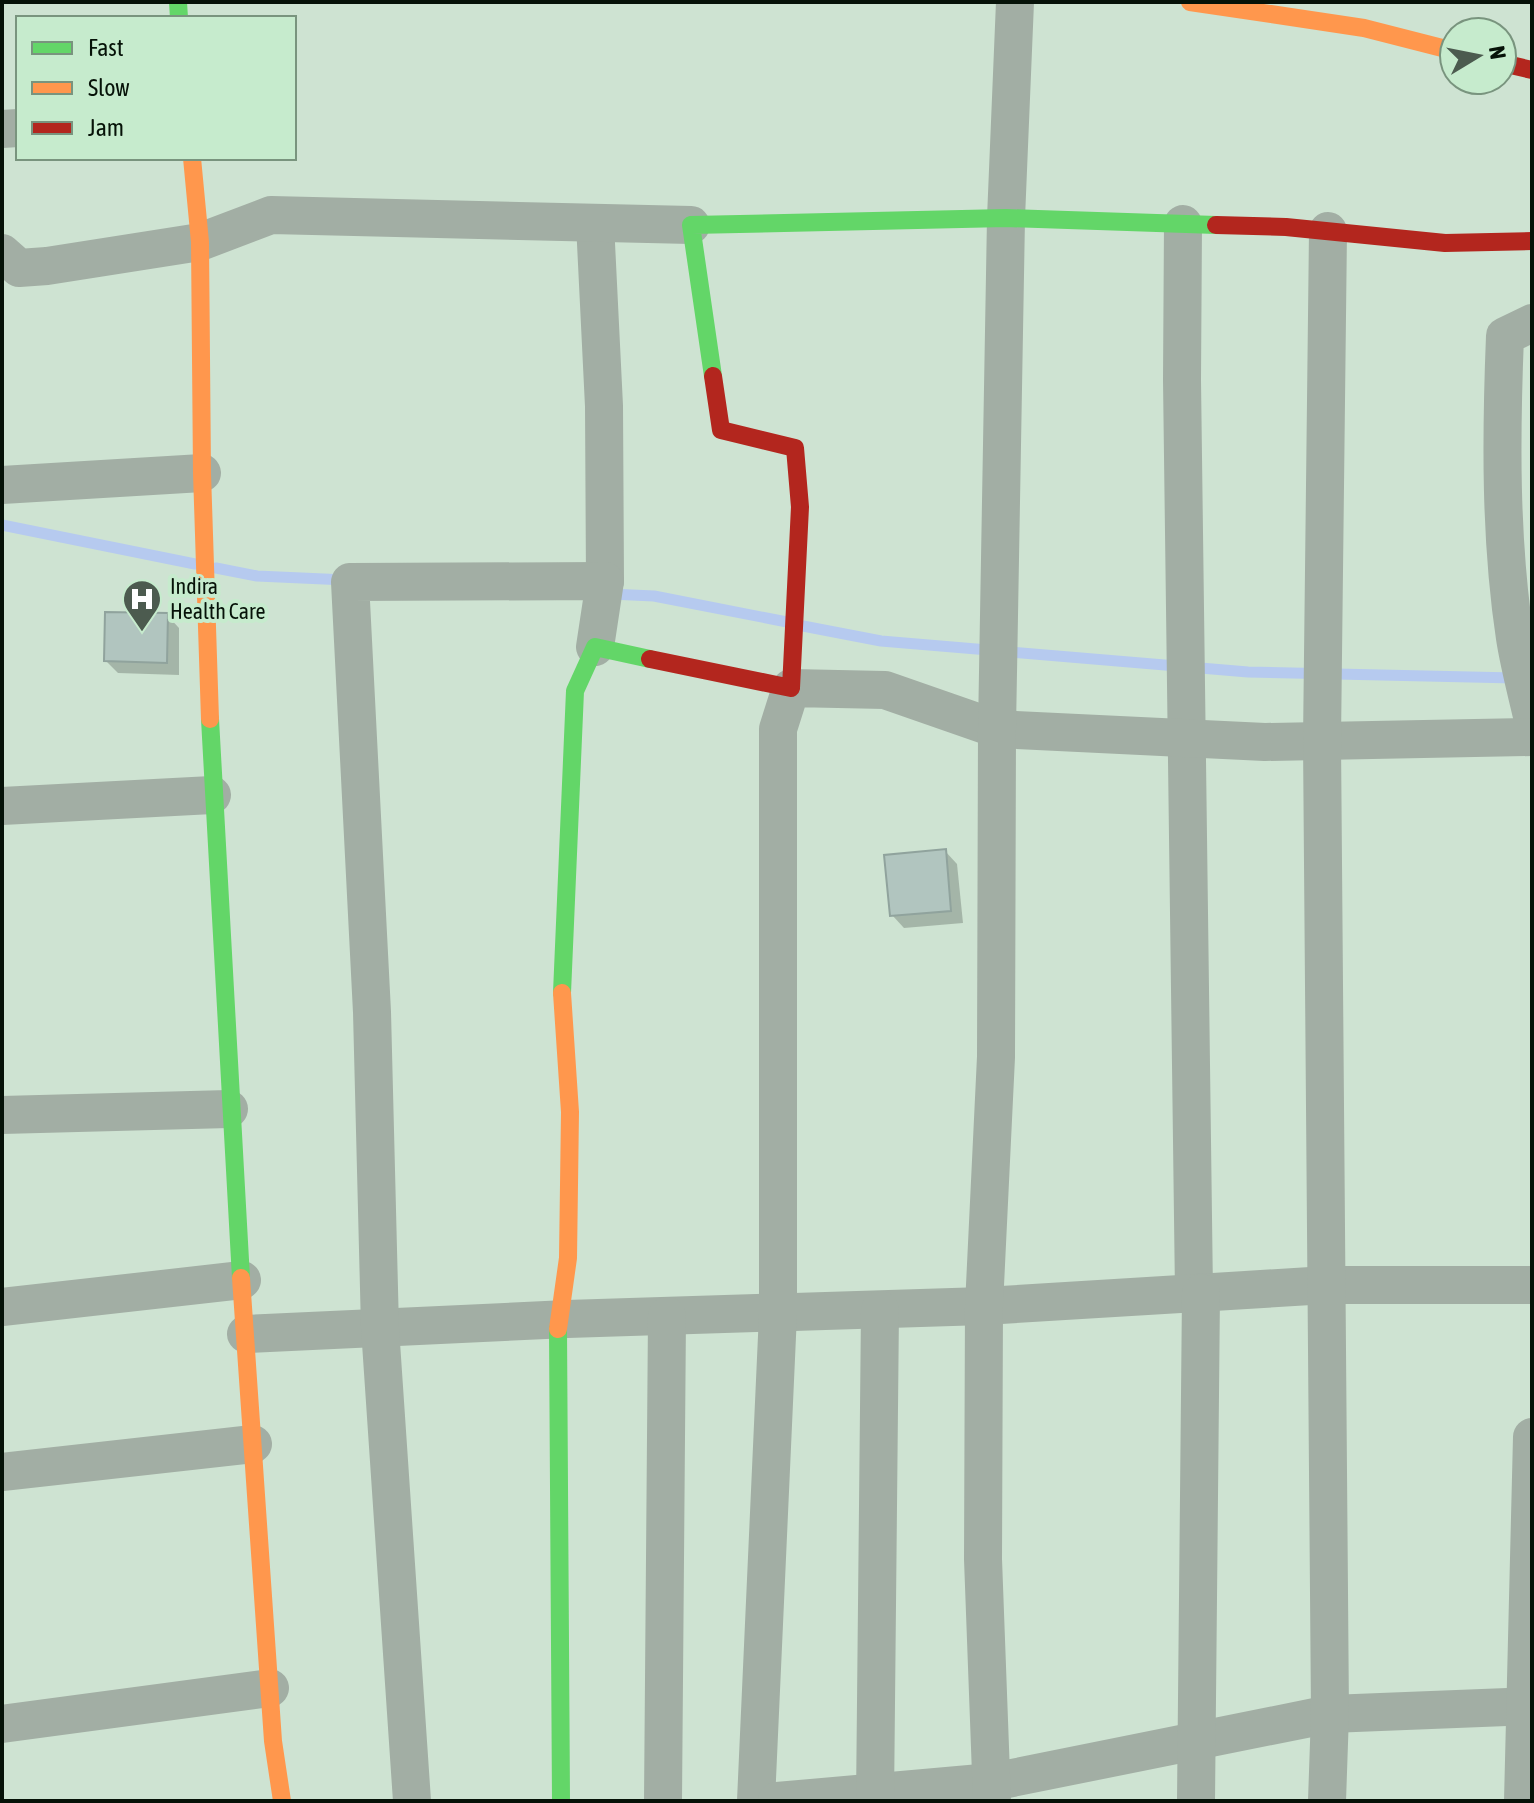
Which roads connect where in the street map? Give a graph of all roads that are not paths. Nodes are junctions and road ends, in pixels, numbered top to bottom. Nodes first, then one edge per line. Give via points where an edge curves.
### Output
1 (1015, 2) edge
2 (1190, 2) edge
3 (1438, 47) edge
4 (192, 160) edge
5 (1006, 218) junction
6 (595, 223) junction
7 (1183, 224) junction
8 (691, 225) junction
9 (1328, 231) junction
10 (1532, 241) edge
11 (200, 242) junction
12 (2, 253) edge
13 (1532, 323) edge
14 (202, 473) junction
15 (2, 485) edge
16 (605, 581) junction
17 (595, 647) junction
18 (791, 688) junction
19 (1532, 716) edge
20 (997, 729) junction
21 (1532, 737) edge
22 (1186, 738) junction
23 (1322, 741) junction
24 (212, 795) junction
25 (2, 806) edge
26 (229, 1109) junction
27 (2, 1115) edge
28 (242, 1280) junction
29 (1327, 1285) junction
30 (1532, 1285) edge
31 (1197, 1293) junction
32 (984, 1306) junction
33 (2, 1307) edge
34 (880, 1310) junction
35 (778, 1314) junction
36 (667, 1316) junction
37 (558, 1319) junction
38 (380, 1328) junction
39 (246, 1334) junction
40 (1532, 1437) edge
41 (253, 1444) junction
42 (2, 1472) edge
43 (270, 1688) junction
44 (1528, 1707) edge
45 (1330, 1714) junction
46 (2, 1724) edge
47 (1196, 1741) junction
48 (992, 1792) edge
49 (875, 1797) edge
50 (282, 1801) edge
51 (412, 1801) edge
52 (561, 1801) edge
53 (663, 1801) edge
54 (756, 1801) edge
55 (777, 1801) edge
56 (1196, 1801) edge
57 (1327, 1801) edge
58 (1523, 1801) edge

1 - 5 street
2 - 3 street via 1364,28
4 - 11 street
5 - 7 street
5 - 8 street
5 - 20 street
6 - 8 street
6 - 11 street via 271,215
6 - 16 street
7 - 9 street
7 - 22 street
8 - 18 street via 721,430 795,448 800,507
9 - 10 street via 1445,243
9 - 23 street
11 - 12 street via 19,268
11 - 14 street
13 - 19 street via 1505,336 1503,387 1506,562 1515,640
14 - 15 street
14 - 24 street
16 - 17 street
16 - 38 street via 350,582 372,1012
17 - 18 street
17 - 37 street via 575,691 561,982 570,1112 568,1258
18 - 20 street via 885,690
18 - 35 street via 778,729
20 - 22 street
20 - 32 street via 996,1057
21 - 23 street
22 - 23 street
22 - 31 street
23 - 29 street
24 - 25 street
24 - 26 street
26 - 27 street
26 - 28 street
28 - 33 street
28 - 39 street
29 - 30 street
29 - 31 street
29 - 45 street
31 - 32 street
31 - 47 street
32 - 34 street
32 - 48 street via 983,1559
34 - 35 street
34 - 49 street
35 - 36 street
35 - 54 street
36 - 37 street
36 - 53 street
37 - 38 street
37 - 52 street
38 - 39 street
38 - 51 street
39 - 41 street
40 - 44 street
41 - 42 street
41 - 43 street
43 - 46 street
43 - 50 street
44 - 45 street
44 - 58 street
45 - 47 street
45 - 57 street
47 - 48 street
47 - 56 street
48 - 49 street
49 - 55 street

